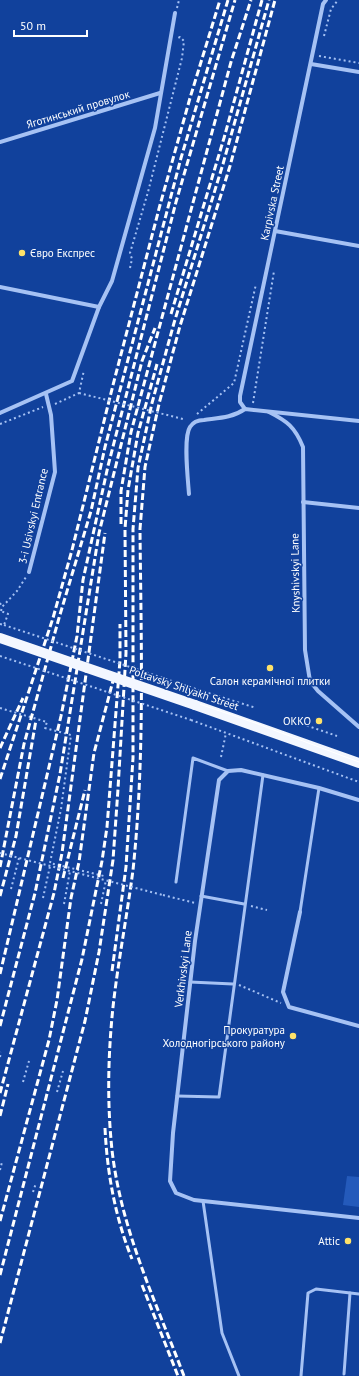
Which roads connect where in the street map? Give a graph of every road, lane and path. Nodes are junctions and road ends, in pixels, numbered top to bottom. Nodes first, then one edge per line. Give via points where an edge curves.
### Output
1 (326, 0) edge
2 (338, 0) edge
3 (175, 13) dead end
4 (184, 41) dead end
5 (322, 42) dead end
6 (321, 49) dead end
7 (312, 55) junction
8 (319, 56) junction
9 (359, 63) edge
10 (311, 64) junction
11 (318, 65) junction
12 (359, 72) edge
13 (160, 93) junction
14 (0, 142) edge
15 (276, 231) junction
16 (359, 246) edge
17 (130, 268) dead end
18 (274, 270) dead end
19 (256, 283) dead end
20 (0, 287) edge
21 (99, 307) junction
22 (83, 378) dead end
23 (79, 393) junction
24 (46, 394) junction
25 (49, 405) junction
26 (245, 409) junction
27 (252, 411) junction
28 (269, 412) junction
29 (0, 413) edge
30 (183, 419) dead end
31 (359, 421) edge
32 (195, 422) junction
33 (0, 424) edge
34 (188, 494) dead end
35 (303, 502) junction
36 (359, 508) edge
37 (29, 572) joint
38 (0, 603) edge
39 (2, 607) junction
40 (0, 611) edge
41 (0, 624) edge
42 (4, 626) junction
43 (0, 638) edge
44 (0, 656) edge
45 (0, 708) edge
46 (256, 708) dead end
47 (288, 719) dead end
48 (359, 728) edge
49 (226, 733) junction
50 (337, 736) dead end
51 (221, 757) dead end
52 (359, 764) edge
53 (228, 771) junction
54 (263, 775) junction
55 (359, 782) edge
56 (319, 788) junction
57 (359, 800) edge
58 (0, 853) edge
59 (20, 858) junction
60 (50, 866) junction
61 (70, 871) junction
62 (104, 876) dead end
63 (106, 880) junction
64 (176, 882) dead end
65 (11, 889) dead end
66 (201, 896) junction
67 (42, 898) dead end
68 (64, 904) dead end
69 (101, 904) dead end
70 (200, 904) junction
71 (244, 904) junction
72 (267, 910) dead end
73 (300, 912) joint
74 (190, 982) junction
75 (233, 984) junction
76 (243, 985) dead end
77 (277, 1002) dead end
78 (359, 1026) edge
79 (1, 1052) dead end
80 (0, 1057) edge
81 (29, 1061) dead end
82 (63, 1071) dead end
83 (23, 1082) dead end
84 (57, 1092) dead end
85 (177, 1096) junction
86 (2, 1162) dead end
87 (0, 1170) edge
88 (36, 1183) dead end
89 (33, 1192) dead end
90 (203, 1201) junction
91 (359, 1218) edge
92 (350, 1293) junction
93 (359, 1294) edge
94 (344, 1374) dead end
95 (239, 1376) edge
96 (301, 1376) edge

1 - 7 street, Karpivska Street
2 - 5 path via 331,9
3 - 13 street
4 - 17 path via 170,109 130,253
6 - 8 path
7 - 8 path
7 - 10 street, Karpivska Street
8 - 9 path
8 - 11 path
10 - 11 street
10 - 15 street, Karpivska Street
11 - 12 street
13 - 14 street, Яготинський провулок
13 - 21 street via 155,128 112,281
15 - 16 street
15 - 26 street, Karpivska Street via 240,396 240,402
18 - 27 path
19 - 32 path via 234,383 195,416
20 - 21 street
21 - 24 street via 72,382
22 - 23 path
23 - 25 path
23 - 30 path, bridge
24 - 25 street, 3-i Usivskyi Entrance
24 - 29 street
25 - 33 path
25 - 37 street, 3-i Usivskyi Entrance via 52,415 55,472
26 - 27 street
26 - 32 street via 230,417
27 - 28 street
28 - 31 street
28 - 35 street, Knyshivskyi Lane via 284,419 297,433 303,447
32 - 34 street via 190,427 187,439
35 - 36 street
35 - 48 street, Knyshivskyi Lane via 305,650 310,681
37 - 39 path via 17,591
38 - 39 path
39 - 40 path
40 - 42 path via 8,614
41 - 42 path
42 - 46 path, bridge
43 - 52 main road, Poltavsky Shlyakh Street, bridge
44 - 49 path, bridge
45 - 62 path via 47,722 45,728 71,735 61,809 50,863
47 - 50 path
49 - 51 path
49 - 55 path
53 - 54 street via 241,770
53 - 64 lane via 193,758
53 - 66 street, Verkhivskyi Lane via 219,780
54 - 56 street
54 - 71 lane
56 - 57 street
56 - 73 lane
58 - 59 path, bridge
59 - 60 path, bridge
59 - 65 path
60 - 61 path, bridge
60 - 67 path
61 - 63 path, bridge
61 - 68 path
63 - 69 path
63 - 70 path, bridge
66 - 70 street, Verkhivskyi Lane
66 - 71 lane
70 - 74 street, Verkhivskyi Lane
71 - 72 path
71 - 75 lane
73 - 78 street via 283,992 289,1007
74 - 75 lane
74 - 85 street, Verkhivskyi Lane
75 - 85 lane via 219,1097
76 - 77 path
79 - 80 path
81 - 83 path
82 - 84 path
85 - 90 street, Verkhivskyi Lane via 170,1181 176,1193
86 - 87 path
88 - 89 path
90 - 91 street, Verkhivskyi Lane
90 - 95 lane via 222,1333
92 - 93 lane
92 - 94 lane
92 - 96 lane via 316,1289 308,1293

